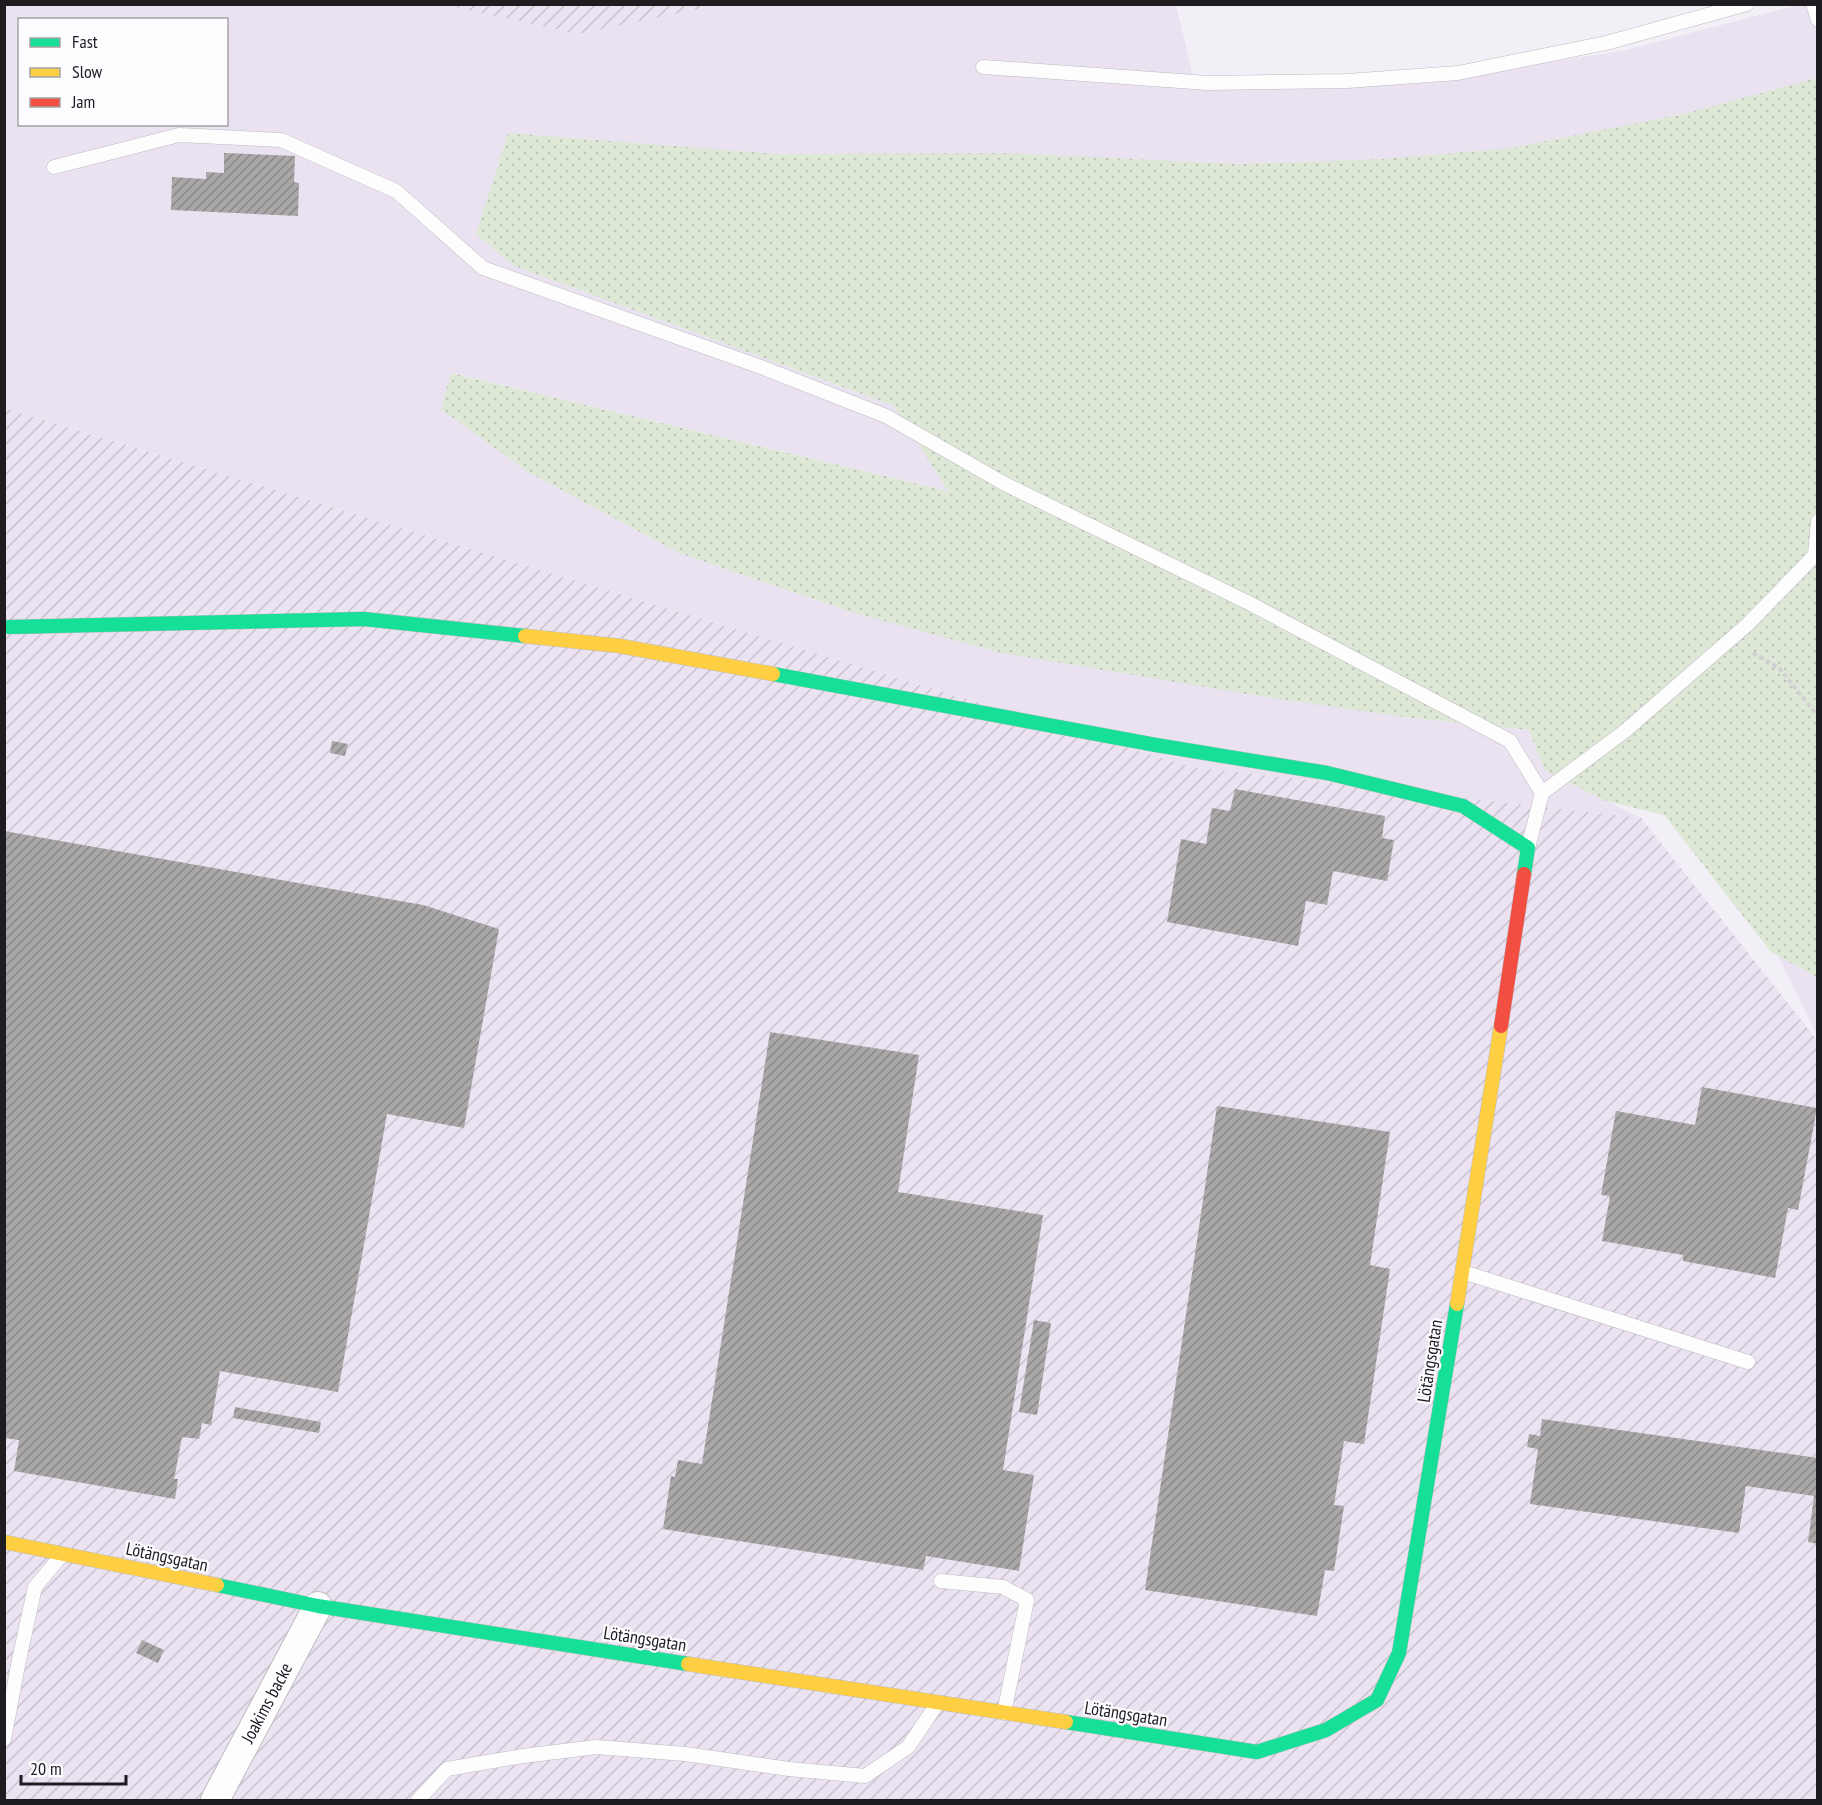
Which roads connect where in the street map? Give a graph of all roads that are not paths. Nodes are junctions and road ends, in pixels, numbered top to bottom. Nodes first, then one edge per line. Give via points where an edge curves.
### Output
1 (1747, 4) edge
2 (1813, 4) edge
3 (1818, 20) edge
4 (983, 67) dead end
5 (54, 167) dead end
6 (1818, 520) edge
7 (9, 627) joint
8 (4, 644) edge
9 (1542, 793) junction
10 (1528, 848) junction
11 (1463, 1272) junction
12 (1748, 1362) dead end
13 (4, 1542) edge
14 (63, 1554) junction
15 (941, 1581) dead end
16 (318, 1606) junction
17 (938, 1702) junction
18 (1004, 1713) junction
19 (4, 1739) edge
20 (215, 1800) edge
21 (418, 1800) edge

1 - 4 lane via 1606,43 1458,74 1347,81 1208,83
2 - 3 lane
5 - 9 lane via 179,135 281,140 396,191 483,268 886,416 1005,484 1261,610 1510,741
6 - 9 lane via 1815,555 1748,624 1626,731
7 - 8 lane
7 - 10 street via 364,619 620,646 1327,773 1463,806
9 - 10 lane
10 - 11 street, Lötängsgatan
11 - 12 lane
11 - 18 street, Lötängsgatan via 1400,1653 1377,1700 1326,1730 1257,1752
13 - 14 street, Lötängsgatan
14 - 16 street, Lötängsgatan
14 - 19 lane via 35,1587
15 - 18 lane via 1004,1587 1028,1600
16 - 17 street, Lötängsgatan
16 - 20 street, Joakims backe
17 - 18 street, Lötängsgatan
17 - 21 lane via 908,1747 865,1776 596,1747 447,1769

